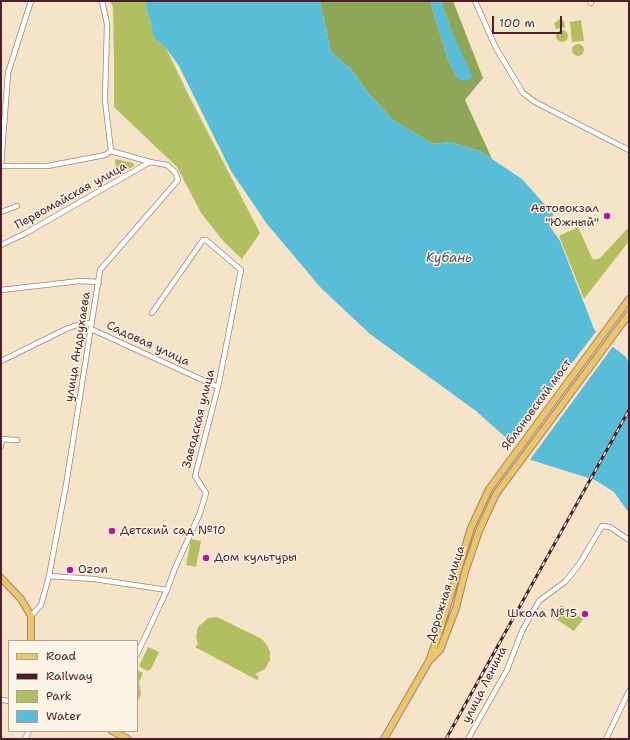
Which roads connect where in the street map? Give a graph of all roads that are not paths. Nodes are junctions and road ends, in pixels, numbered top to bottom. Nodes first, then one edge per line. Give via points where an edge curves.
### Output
1 (31, 1) edge
2 (102, 1) edge
3 (475, 1) edge
4 (3, 108) edge
5 (629, 150) edge
6 (111, 151) junction
7 (150, 162) junction
8 (1, 166) edge
9 (17, 206) dead end
10 (1, 212) edge
11 (1, 245) edge
12 (99, 282) junction
13 (1, 290) edge
14 (629, 299) edge
15 (152, 314) dead end
16 (629, 314) edge
17 (91, 326) junction
18 (1, 361) edge
19 (218, 387) junction
20 (2, 439) edge
21 (17, 440) dead end
22 (1, 446) edge
23 (471, 528) joint
24 (479, 531) joint
25 (629, 540) edge
26 (49, 576) junction
27 (1, 578) edge
28 (167, 590) junction
29 (31, 616) junction
30 (32, 640) edge
31 (138, 652) edge
32 (429, 661) junction
33 (629, 691) edge
34 (114, 732) edge
35 (128, 739) edge
36 (384, 739) edge
37 (468, 739) edge
38 (606, 739) edge

1 - 4 street via 8,73
2 - 6 street via 107,24 105,100
3 - 5 street via 496,48 522,93
4 - 8 street
6 - 7 street, улица Андрухаева
6 - 8 street via 105,155 48,166
7 - 11 street, Первомайская улица
7 - 12 street, улица Андрухаева via 167,165 175,172 178,180 100,270
9 - 10 street
12 - 13 street via 80,281
12 - 17 street, улица Андрухаева
14 - 23 main road, Яблоновский мост via 489,489
15 - 19 street, Заводская улица via 202,240 206,240 239,267 241,270
16 - 24 main road, Яблоновский мост via 527,454 511,472 496,494
17 - 18 street, Садовая улица via 80,324 66,329
17 - 19 street, Садовая улица
17 - 26 street, улица Андрухаева
19 - 28 street, Заводская улица via 195,476 206,493
20 - 21 street
20 - 22 street
23 - 32 main road, Дорожная улица
24 - 32 main road, Дорожная улица via 456,608 440,650
25 - 37 street, улица Ленина via 610,526 602,526 566,581 539,601 522,631 507,670
26 - 28 street via 94,579
26 - 29 street, улица Андрухаева via 41,605
27 - 29 main road via 22,599
28 - 31 street, Заводская улица
29 - 30 main road
32 - 36 main road, Дорожная улица
33 - 38 street
34 - 35 main road

